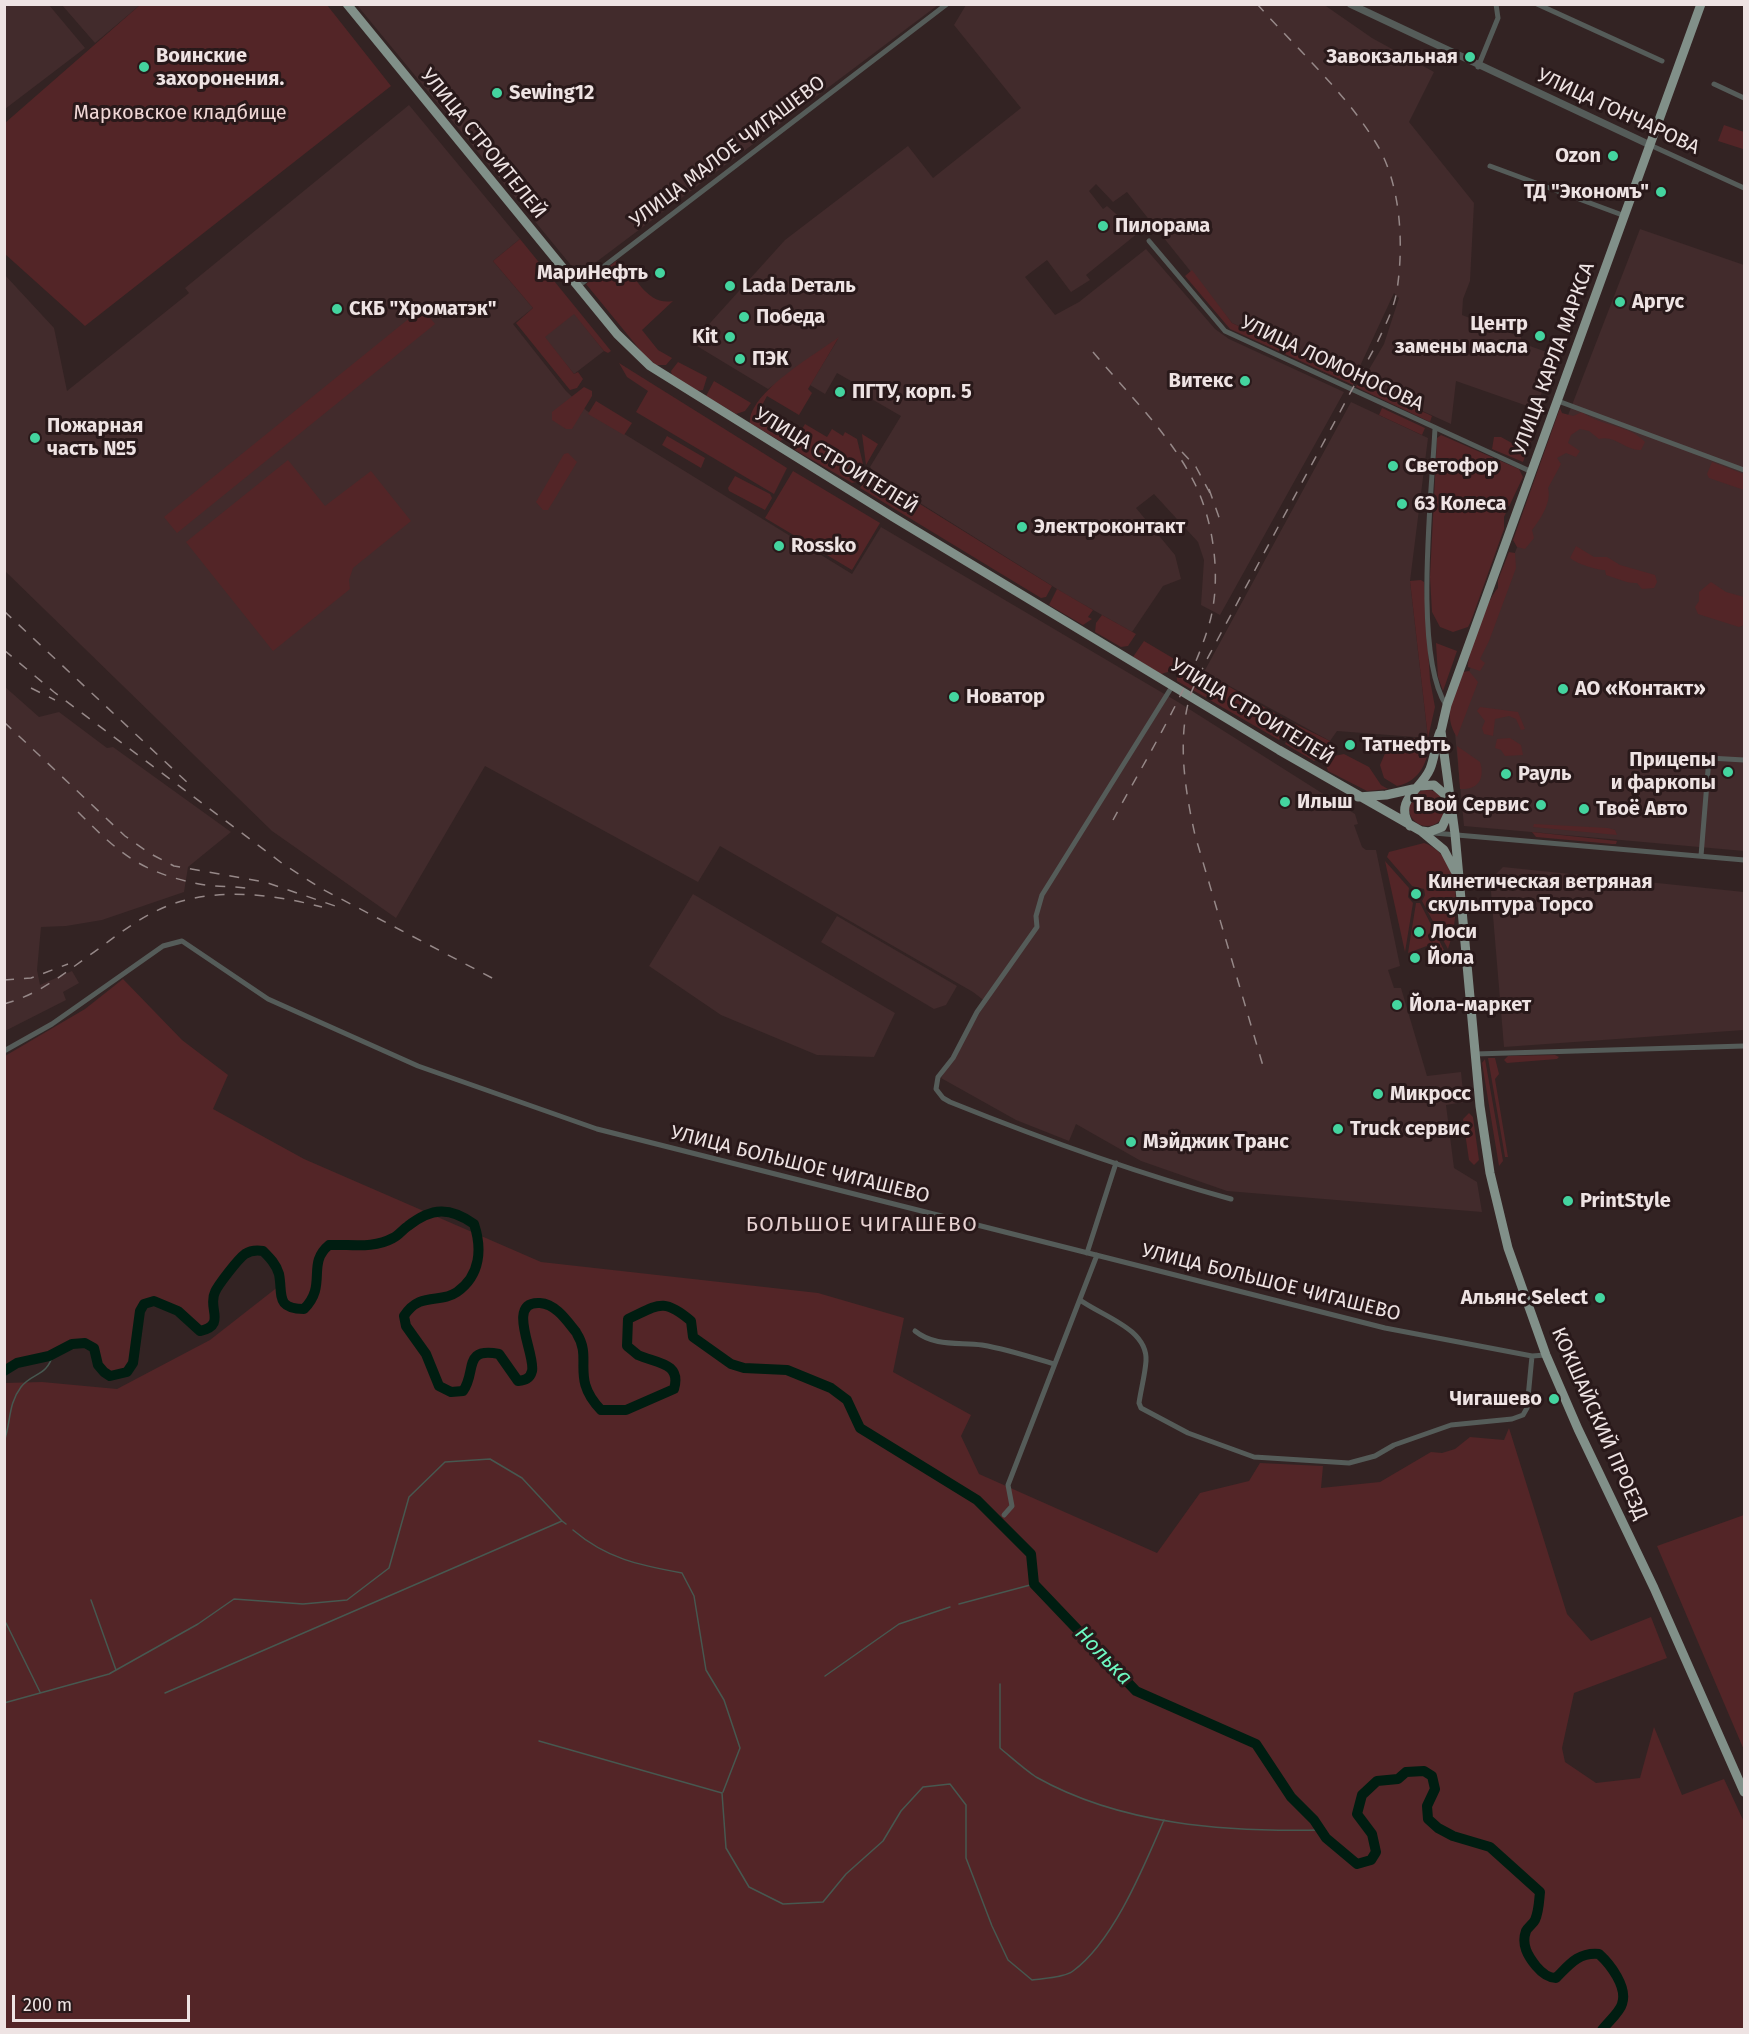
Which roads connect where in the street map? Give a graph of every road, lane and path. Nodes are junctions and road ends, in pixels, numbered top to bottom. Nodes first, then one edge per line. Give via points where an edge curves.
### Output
1 (348, 4) edge
2 (947, 4) edge
3 (1350, 4) edge
4 (1496, 4) edge
5 (1537, 4) edge
6 (1701, 4) edge
7 (1662, 60) dead end
8 (1478, 67) junction
9 (1714, 84) dead end
10 (1744, 98) edge
11 (1650, 145) junction
12 (1490, 166) dead end
13 (1744, 188) edge
14 (1625, 216) junction
15 (1149, 241) dead end
16 (577, 287) junction
17 (1558, 401) junction
18 (1435, 428) junction
19 (1744, 470) edge
20 (1532, 472) junction
21 (1173, 685) junction
22 (1447, 705) junction
23 (1441, 731) junction
24 (1744, 760) edge
25 (1417, 787) junction
26 (1358, 797) junction
27 (1450, 803) junction
28 (1410, 826) junction
29 (1425, 832) junction
30 (1455, 834) junction
31 (1701, 856) junction
32 (1744, 860) edge
33 (1460, 884) junction
34 (1744, 1046) edge
35 (4, 1052) edge
36 (1475, 1054) junction
37 (1116, 1163) junction
38 (1231, 1198) dead end
39 (1087, 1253) junction
40 (1097, 1255) junction
41 (1080, 1300) junction
42 (915, 1331) dead end
43 (1546, 1355) junction
44 (1532, 1356) junction
45 (1054, 1364) junction
46 (1004, 1515) dead end
47 (1744, 1792) edge

1 - 16 main road, УЛИЦА СТРОИТЕЛЕЙ
2 - 16 street, УЛИЦА МАЛОЕ ЧИГАШЕВО
3 - 8 street, УЛИЦА ГОНЧАРОВА
4 - 8 street via 1498,18
5 - 7 street
6 - 11 main road, УЛИЦА КАРЛА МАРКСА
8 - 11 street, УЛИЦА ГОНЧАРОВА
9 - 10 street
11 - 13 street, УЛИЦА ГОНЧАРОВА
11 - 14 main road, УЛИЦА КАРЛА МАРКСА
12 - 14 street
14 - 17 main road, УЛИЦА КАРЛА МАРКСА
15 - 18 street, УЛИЦА ЛОМОНОСОВА via 1225,331
16 - 21 main road, УЛИЦА СТРОИТЕЛЕЙ via 635,354 667,378
17 - 19 street
17 - 20 main road, УЛИЦА КАРЛА МАРКСА
18 - 20 street, УЛИЦА ЛОМОНОСОВА
18 - 22 street via 1427,576 1434,679
20 - 22 main road, УЛИЦА КАРЛА МАРКСА
21 - 26 main road, УЛИЦА СТРОИТЕЛЕЙ
21 - 37 street via 1042,895 1037,927 985,998 936,1083 939,1094 950,1102
22 - 23 main road, УЛИЦА КАРЛА МАРКСА
23 - 25 main road via 1429,772
23 - 27 main road, УЛИЦА КАРЛА МАРКСА
24 - 31 street via 1709,758
25 - 26 main road
25 - 27 main road via 1434,785
25 - 28 main road via 1404,807
26 - 28 main road, УЛИЦА СТРОИТЕЛЕЙ
27 - 29 main road via 1446,823
27 - 30 main road, УЛИЦА КАРЛА МАРКСА
28 - 29 main road
29 - 30 street
29 - 33 main road via 1444,850
30 - 31 street
30 - 33 main road, КОКШАЙСКИЙ ПРОЕЗД
31 - 32 street
33 - 36 main road, КОКШАЙСКИЙ ПРОЕЗД
34 - 36 street
35 - 39 street, УЛИЦА БОЛЬШОЕ ЧИГАШЕВО via 52,1024 163,946 182,941 268,999 418,1066 597,1129
36 - 43 main road, КОКШАЙСКИЙ ПРОЕЗД via 1490,1173 1508,1248
37 - 38 street
37 - 39 street
39 - 40 street, УЛИЦА БОЛЬШОЕ ЧИГАШЕВО
40 - 41 street
40 - 44 street, УЛИЦА БОЛЬШОЕ ЧИГАШЕВО via 1385,1328
41 - 44 street via 1133,1331 1143,1343 1146,1360 1141,1408 1188,1433 1254,1457 1349,1463 1451,1425 1512,1419 1527,1408
41 - 45 street
42 - 45 street via 924,1338 948,1344 982,1345
43 - 44 street, УЛИЦА БОЛЬШОЕ ЧИГАШЕВО
43 - 47 main road, КОКШАЙСКИЙ ПРОЕЗД
45 - 46 street via 1008,1485 1012,1506

